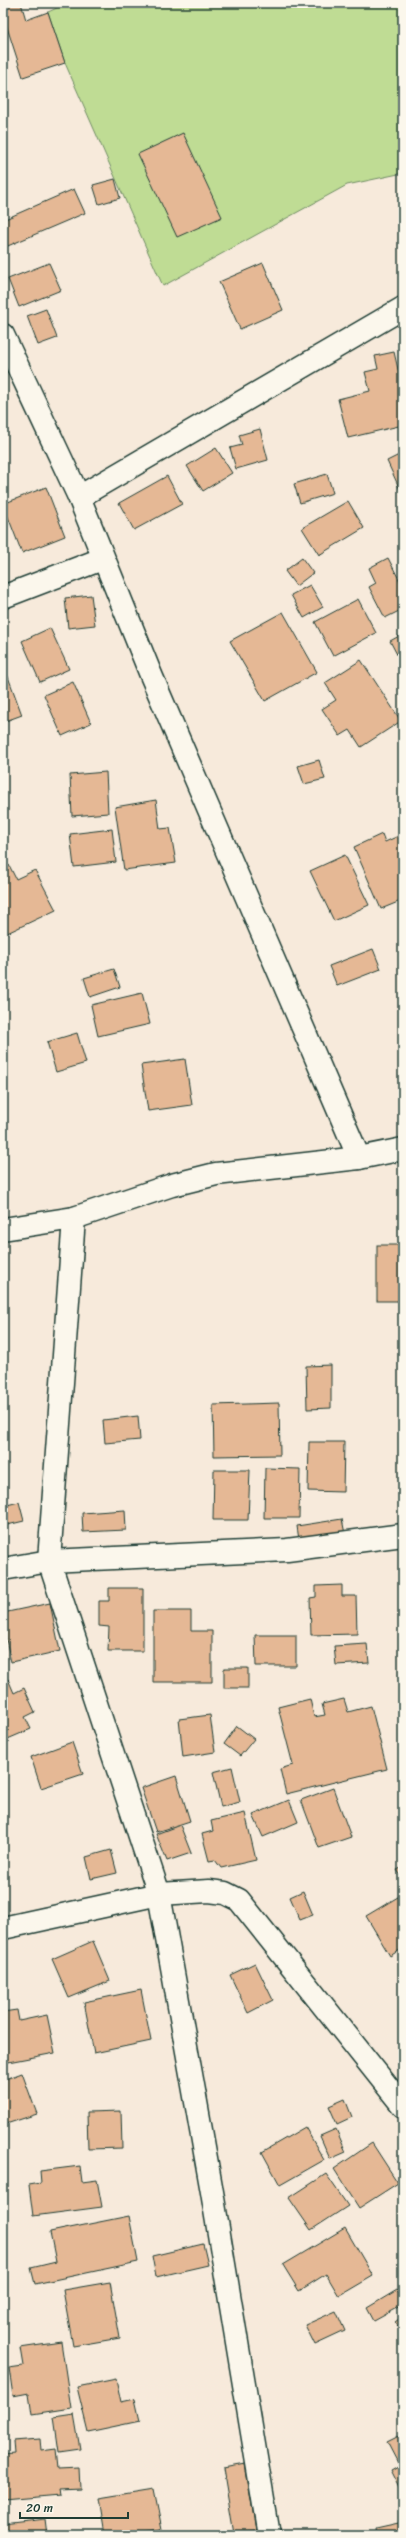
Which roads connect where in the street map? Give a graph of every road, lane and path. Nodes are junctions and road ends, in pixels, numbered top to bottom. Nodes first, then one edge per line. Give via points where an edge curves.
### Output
1 (403, 308) edge
2 (3, 335) edge
3 (79, 497) junction
4 (102, 559) junction
5 (3, 597) edge
6 (403, 1149) edge
7 (359, 1158) junction
8 (74, 1218) junction
9 (3, 1229) edge
10 (403, 1535) edge
11 (49, 1561) junction
12 (3, 1569) edge
13 (159, 1894) junction
14 (3, 1928) edge
15 (403, 2106) edge
16 (269, 2535) edge

1 - 3 street
2 - 3 street
3 - 4 street
4 - 5 street
4 - 7 street
6 - 7 street
7 - 8 street via 216,1174 172,1185
8 - 9 street
8 - 11 street
10 - 11 street via 287,1550
11 - 12 street
11 - 13 street
13 - 14 street
13 - 15 street via 209,1891 225,1893 239,1900
13 - 16 street via 215,2208

